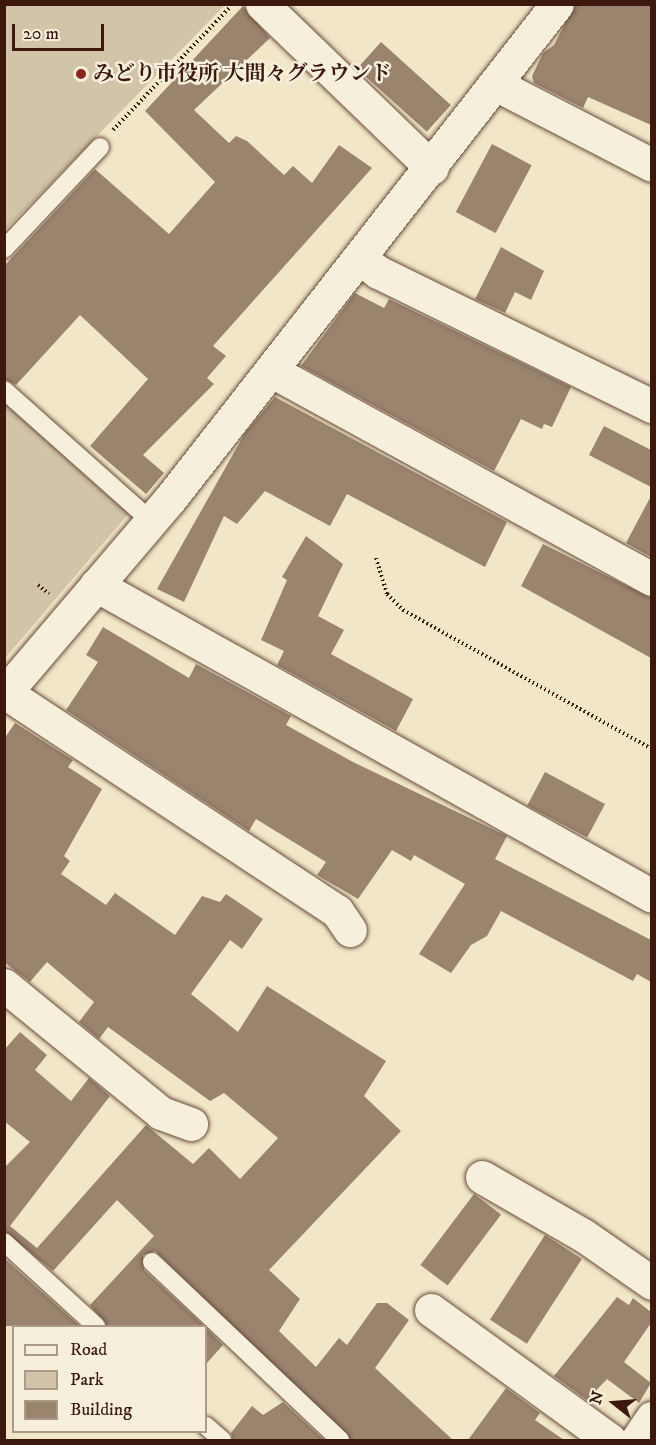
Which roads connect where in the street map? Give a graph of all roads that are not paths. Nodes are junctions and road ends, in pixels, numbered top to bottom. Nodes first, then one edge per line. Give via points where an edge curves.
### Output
1 (262, 4) edge
2 (557, 4) edge
3 (497, 86) junction
4 (100, 147) road end
5 (651, 165) edge
6 (432, 168) junction
7 (4, 249) edge
8 (360, 258) junction
9 (272, 371) junction
10 (4, 390) edge
11 (651, 406) edge
12 (152, 521) junction
13 (651, 579) edge
14 (96, 585) junction
15 (5, 694) edge
16 (651, 896) edge
17 (350, 930) dead end
18 (4, 985) edge
19 (191, 1124) dead end
20 (482, 1177) dead end
21 (4, 1242) edge
22 (152, 1262) dead end
23 (651, 1283) edge
24 (431, 1310) dead end
25 (95, 1325) edge
26 (651, 1418) edge
27 (207, 1427) edge
28 (222, 1440) edge
29 (340, 1440) edge
30 (610, 1440) edge
31 (637, 1440) edge

1 - 6 street
2 - 3 street
3 - 5 street
3 - 6 street
4 - 7 lane
6 - 8 street
8 - 9 street
8 - 11 street via 378,272
9 - 12 street
9 - 13 street
10 - 12 lane
12 - 14 street
14 - 15 street
14 - 16 street
15 - 17 street via 336,910
18 - 19 street via 161,1113
20 - 23 street via 583,1235
21 - 25 lane
22 - 29 lane
24 - 30 street
26 - 31 street
27 - 28 lane

